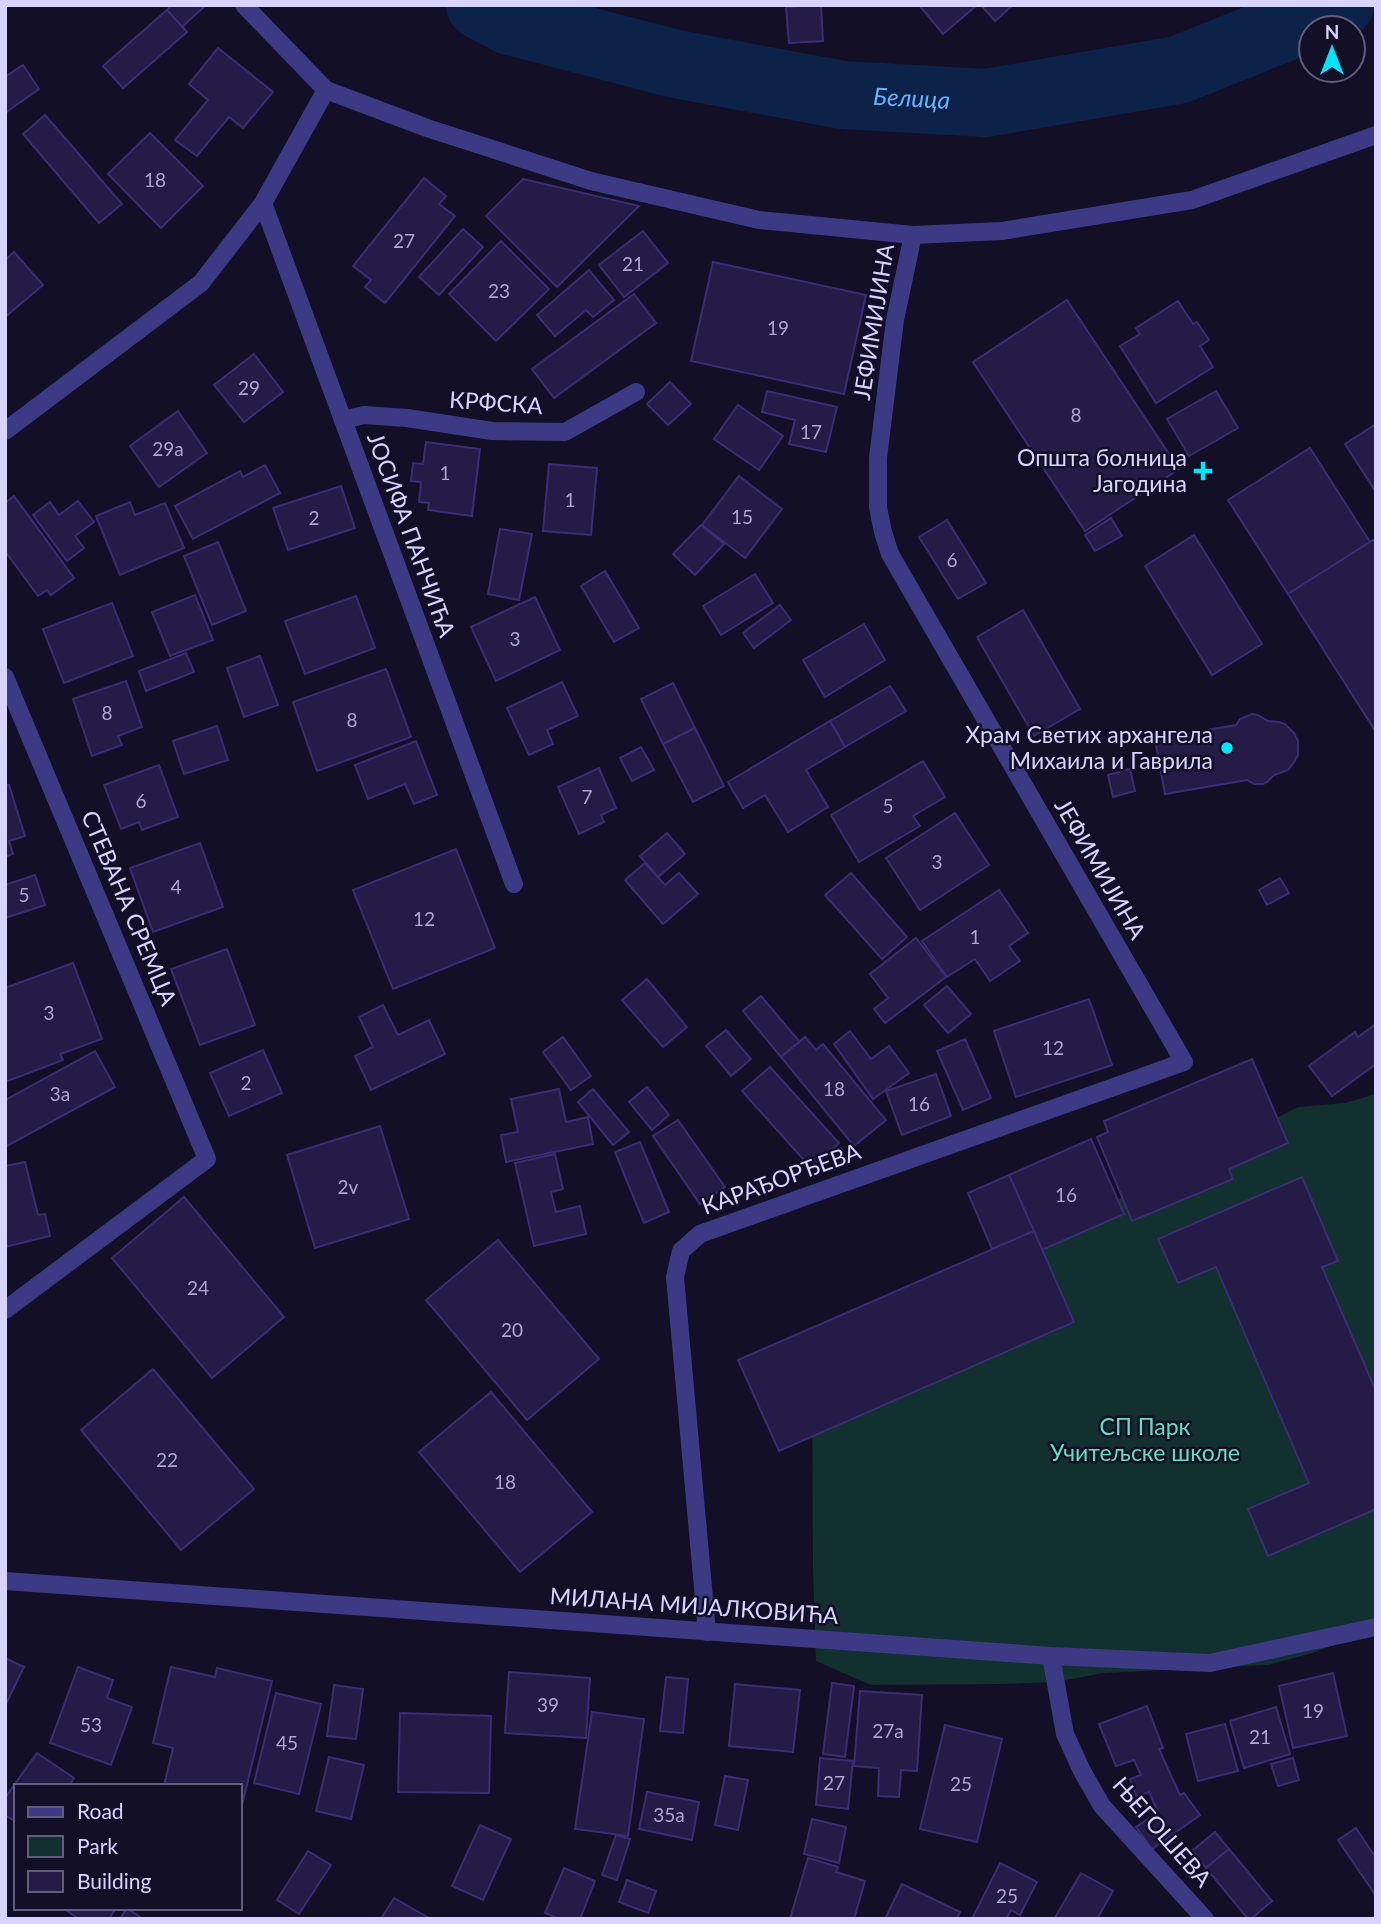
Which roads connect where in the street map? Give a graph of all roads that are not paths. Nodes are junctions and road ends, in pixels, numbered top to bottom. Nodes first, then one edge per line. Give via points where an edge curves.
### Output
1 (244, 5) edge
2 (326, 90) junction
3 (1376, 135) edge
4 (263, 203) junction
5 (913, 235) junction
6 (636, 392) dead end
7 (343, 420) junction
8 (5, 431) edge
9 (5, 677) edge
10 (514, 884) dead end
11 (1184, 1062) joint
12 (5, 1310) edge
13 (5, 1581) edge
14 (1376, 1627) edge
15 (707, 1632) junction
16 (1051, 1656) junction
17 (1205, 1919) edge

1 - 2 street, ЈЕФИМИЈИНА
2 - 4 street
2 - 5 street, ЈЕФИМИЈИНА via 591,181 759,219
3 - 5 street via 1192,200 1002,232
4 - 7 street, ЈОСИФА ПАНЧИЋА
4 - 8 street via 201,283
5 - 11 street, ЈЕФИМИЈИНА via 895,320 878,458 878,506 886,543
6 - 7 street, КРФСКА via 565,432 492,431 364,415
7 - 10 street, ЈОСИФА ПАНЧИЋА
9 - 12 street, СТЕВАНА СРЕМЦА via 207,1159
11 - 15 street, КАРАЂОРЂЕВА via 700,1234 681,1251 675,1277
13 - 15 street, МИЛАНА МИЈАЛКОВИЋА
14 - 16 street, МИЛАНА МИЈАЛКОВИЋА via 1210,1663
15 - 16 street, МИЛАНА МИЈАЛКОВИЋА
16 - 17 street, ЊЕГОШЕВА via 1065,1734 1082,1772 1102,1806

